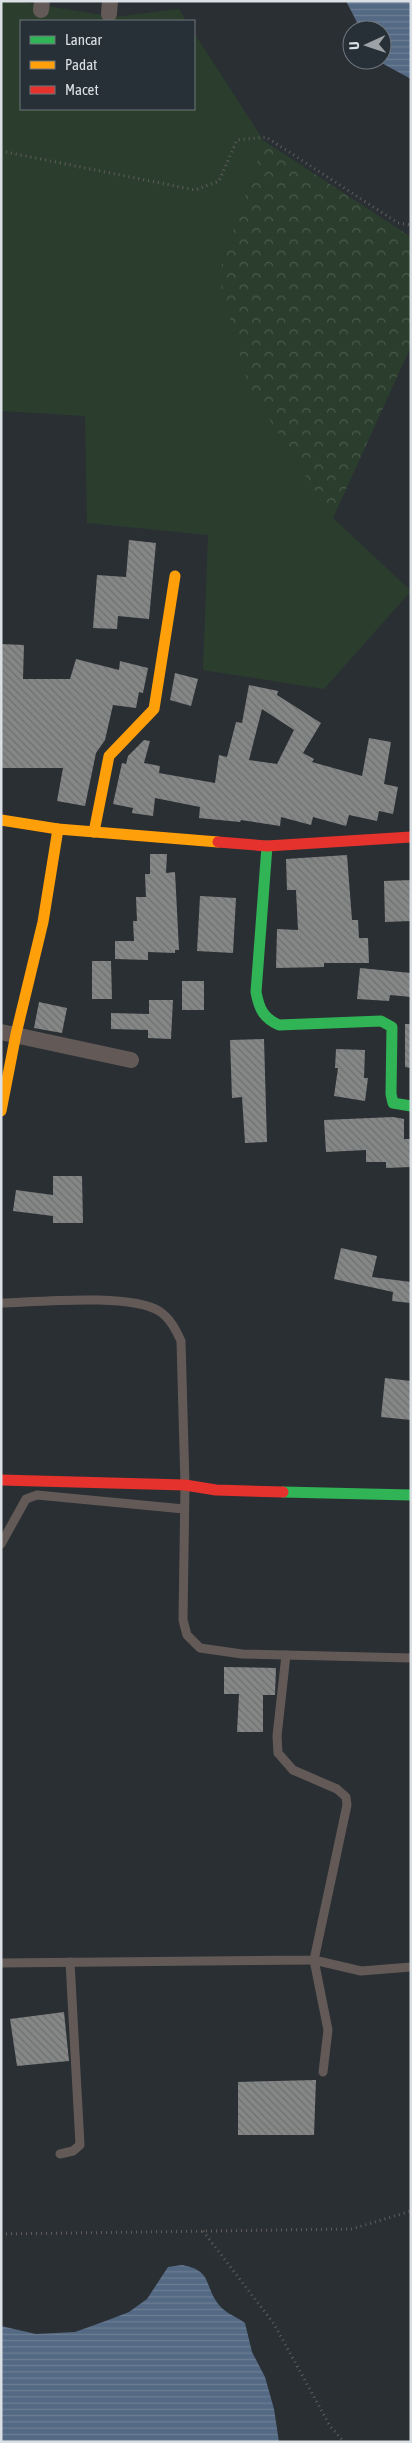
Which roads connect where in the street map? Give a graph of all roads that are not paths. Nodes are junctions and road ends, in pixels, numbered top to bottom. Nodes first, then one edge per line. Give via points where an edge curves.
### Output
1 (174, 576) dead end
2 (1, 820) edge
3 (58, 829) junction
4 (94, 832) junction
5 (411, 837) edge
6 (267, 846) junction
7 (9, 1033) edge
8 (131, 1060) dead end
9 (411, 1106) edge
10 (1, 1111) edge
11 (1, 1303) edge
12 (1, 1480) edge
13 (185, 1485) junction
14 (411, 1495) edge
15 (184, 1509) junction
16 (1, 1544) edge
17 (286, 1655) junction
18 (411, 1658) edge
19 (314, 1960) junction
20 (70, 1962) junction
21 (1, 1963) edge
22 (411, 1967) edge
23 (323, 2072) dead end
24 (60, 2154) dead end

1 - 4 street via 154,709 110,756
2 - 3 street
3 - 4 street
3 - 7 street via 43,922
4 - 6 street
5 - 6 street
6 - 9 street via 256,992 260,1008 267,1020 280,1024 381,1021 392,1027 390,1094 393,1103
7 - 8 street
7 - 10 street
11 - 13 lane via 92,1300 145,1305 160,1311 174,1325 181,1341
12 - 13 street
13 - 14 street via 216,1490
13 - 15 lane
15 - 16 lane via 37,1495 26,1499
15 - 17 lane via 183,1620 187,1635 200,1648 242,1654
17 - 18 lane
17 - 19 lane via 278,1753 293,1770 337,1789 346,1797 347,1806
19 - 20 lane
19 - 22 lane via 361,1971
19 - 23 lane via 328,2030
20 - 21 lane
20 - 24 lane via 80,2145 73,2151

